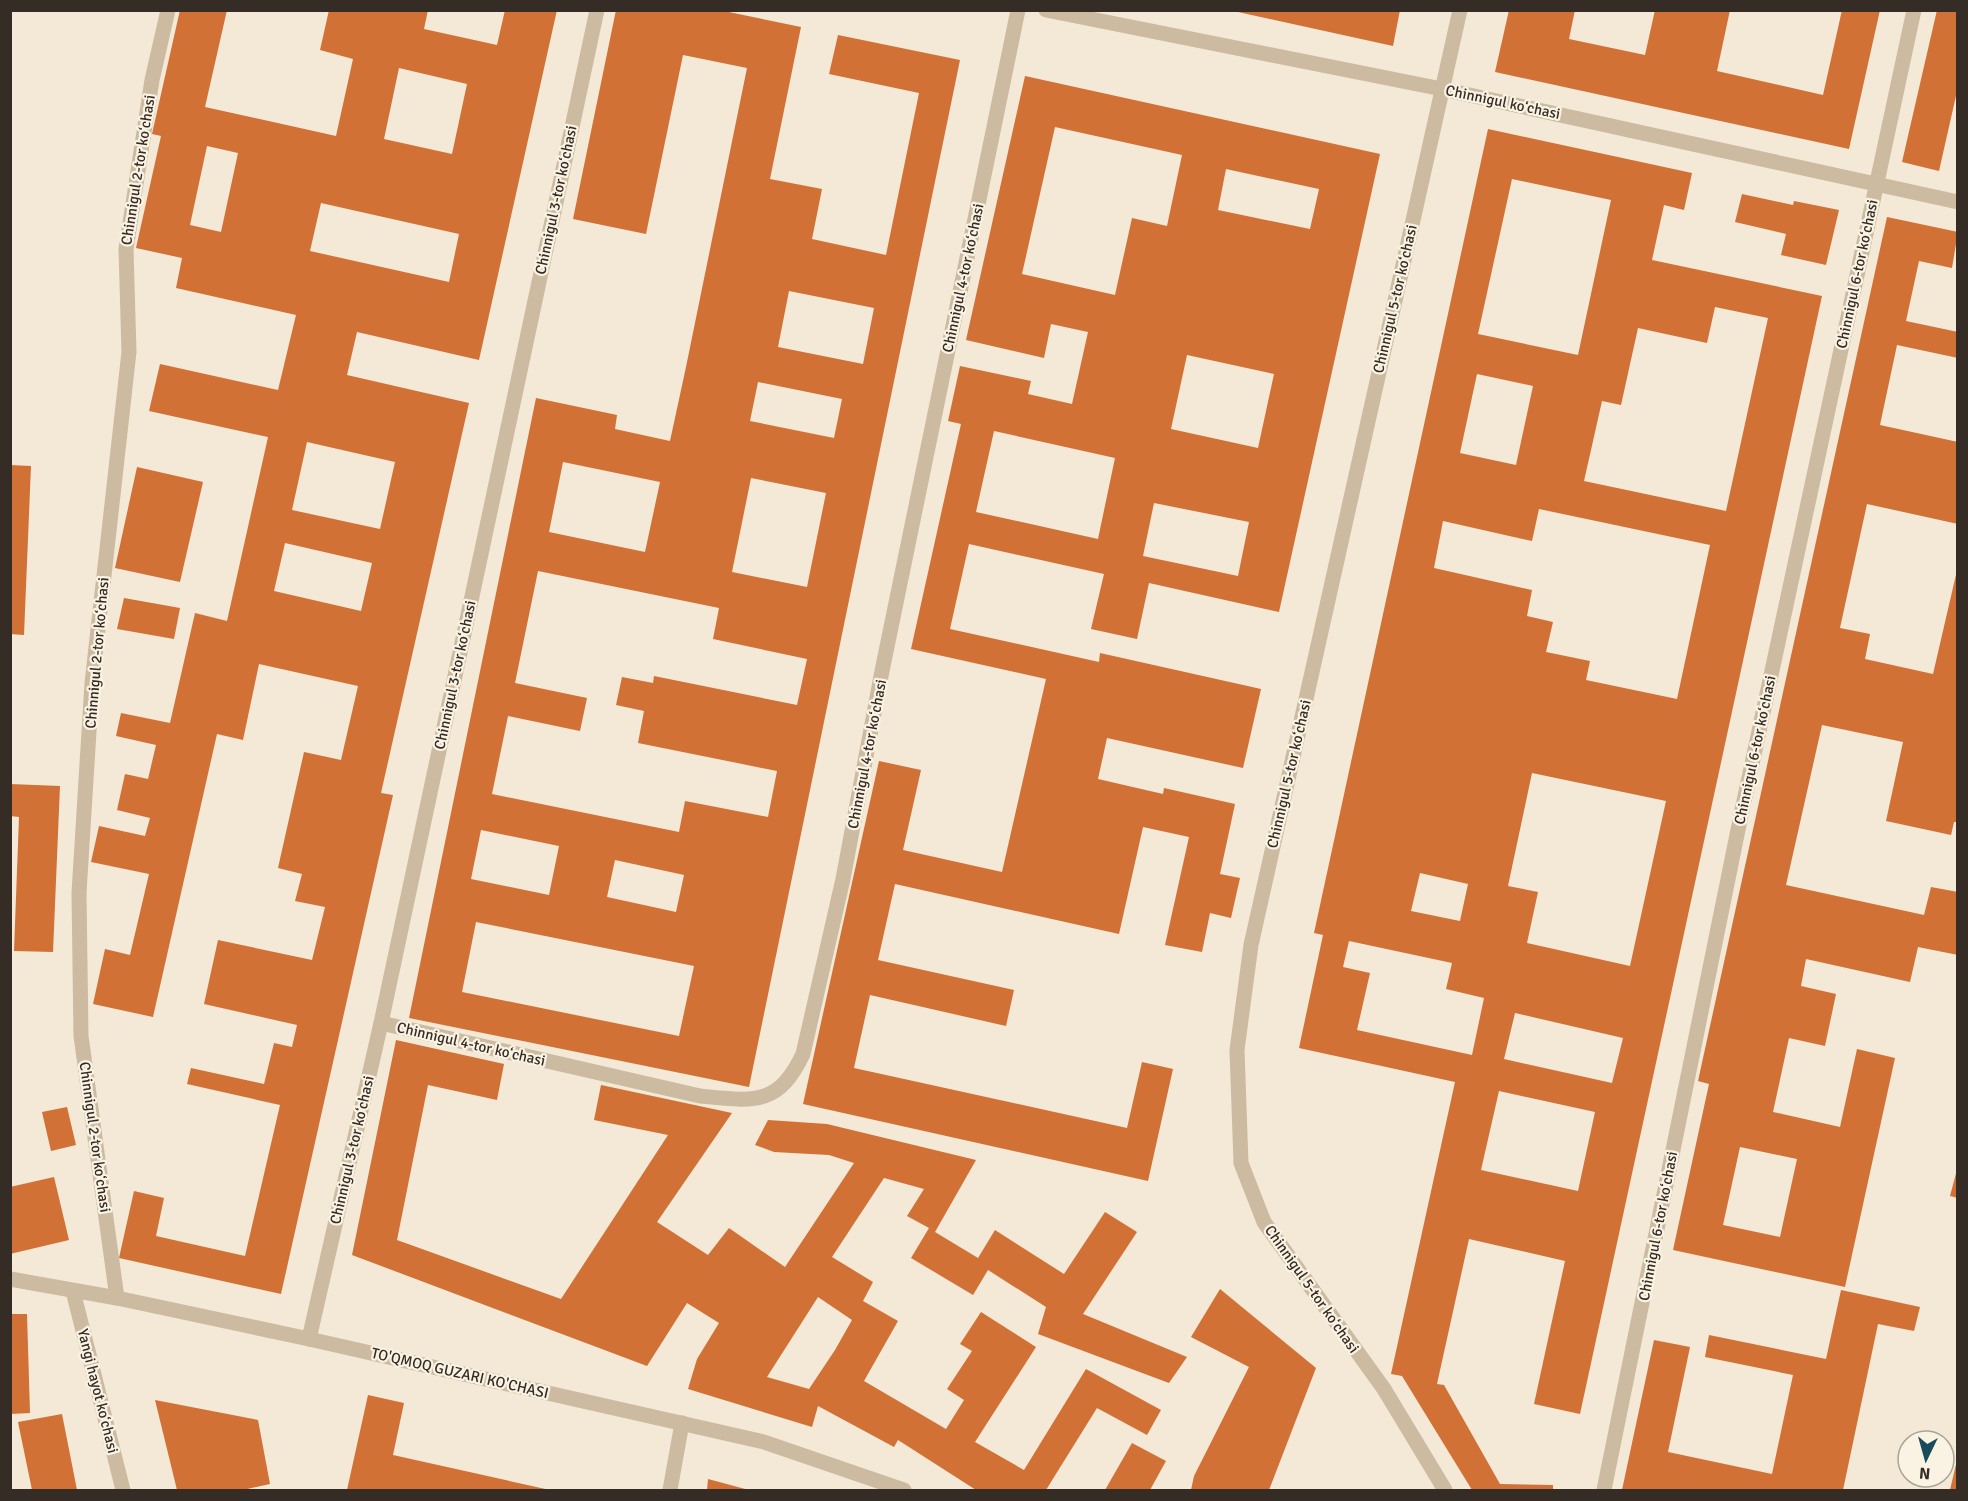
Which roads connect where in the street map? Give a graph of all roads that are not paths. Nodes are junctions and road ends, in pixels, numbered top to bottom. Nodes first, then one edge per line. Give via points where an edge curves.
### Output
1 (168, 10) edge
2 (597, 10) edge
3 (1018, 10) edge
4 (1046, 10) edge
5 (1460, 10) edge
6 (1914, 10) edge
7 (1442, 89) junction
8 (1876, 183) junction
9 (1958, 202) edge
10 (381, 1023) junction
11 (10, 1279) edge
12 (73, 1291) junction
13 (117, 1298) junction
14 (309, 1339) junction
15 (682, 1424) junction
16 (123, 1491) edge
17 (670, 1491) edge
18 (904, 1491) edge
19 (1445, 1491) edge
20 (1604, 1491) edge

1 - 13 street, Chinnigul 2-tor koʻchasi via 152,80 126,249 129,352 92,683 79,893 81,1036
2 - 10 street, Chinnigul 3-tor koʻchasi
3 - 10 street, Chinnigul 4-tor koʻchasi via 843,879 803,1054 793,1076 778,1090 761,1098 700,1095
4 - 7 street, Chinnigul koʻchasi
5 - 7 street, Chinnigul 5-tor koʻchasi
6 - 8 street, Chinnigul 6-tor koʻchasi
7 - 8 street, Chinnigul koʻchasi
7 - 19 street, Chinnigul 5-tor koʻchasi via 1251,945 1237,1050 1237,1102 1241,1163 1264,1222 1384,1389
8 - 9 street, Chinnigul koʻchasi
8 - 20 street, Chinnigul 6-tor koʻchasi via 1741,814
10 - 14 street, Chinnigul 3-tor koʻchasi
11 - 12 street, TO'QMOQ GUZARI KO'CHASI
12 - 13 street, TO'QMOQ GUZARI KO'CHASI
12 - 16 street, Yangi hayot koʻchasi
13 - 14 street, TO'QMOQ GUZARI KO'CHASI
14 - 15 street, TO'QMOQ GUZARI KO'CHASI
15 - 17 street
15 - 18 street, TO'QMOQ GUZARI KO'CHASI via 764,1442

